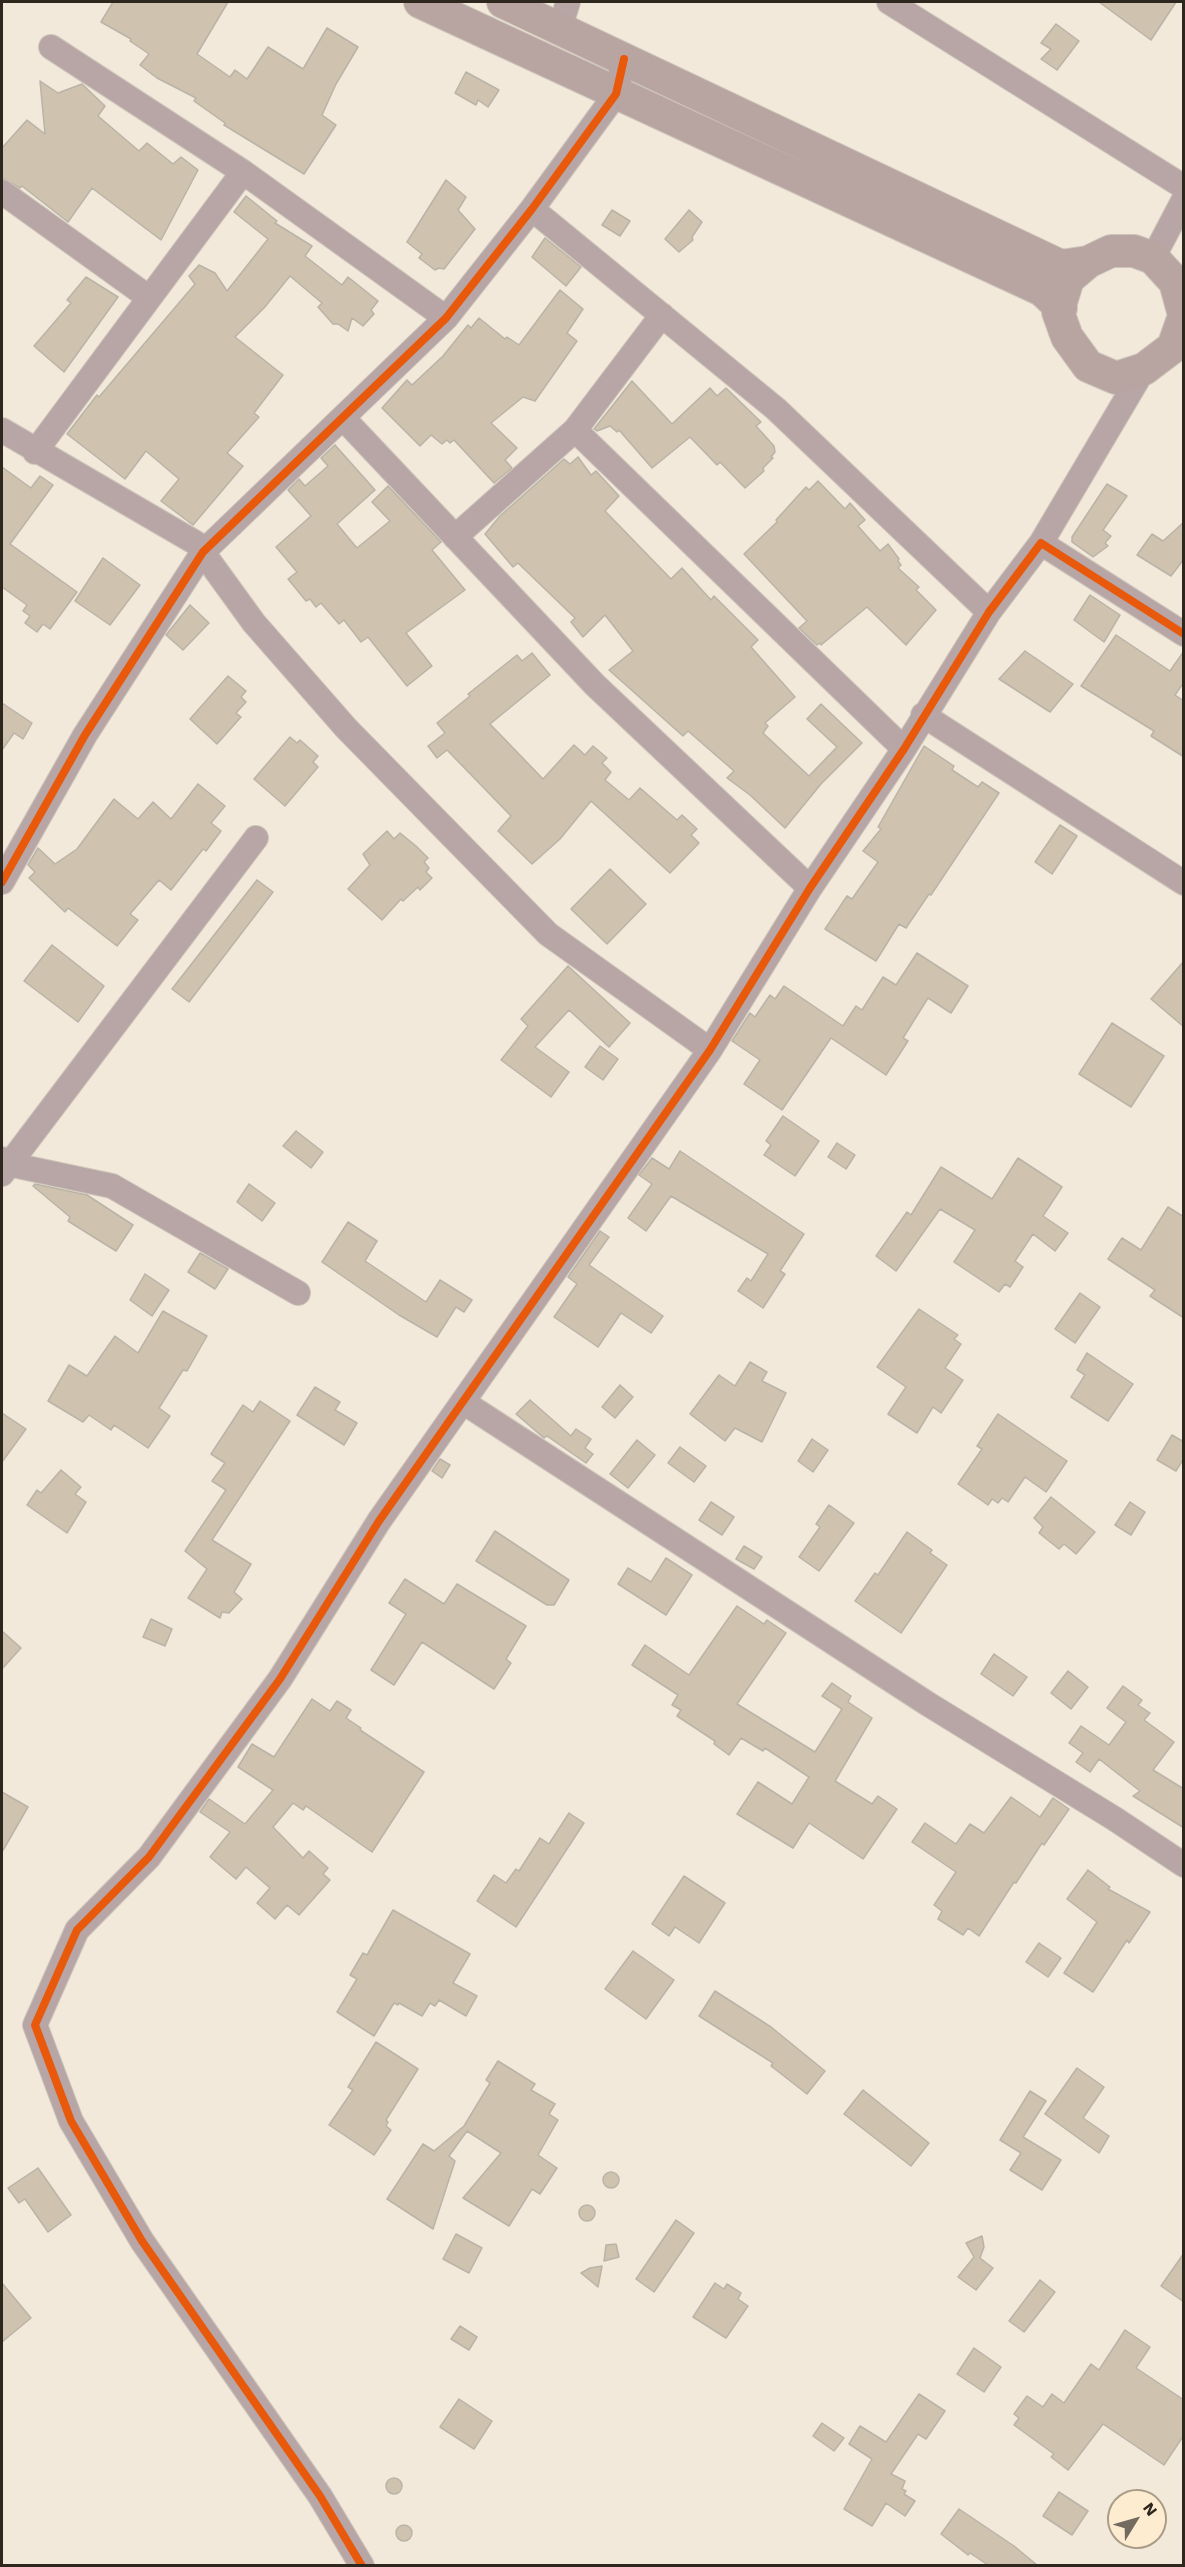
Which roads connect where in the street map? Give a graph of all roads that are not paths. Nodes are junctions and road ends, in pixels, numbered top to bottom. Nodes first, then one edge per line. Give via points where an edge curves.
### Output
1 (420, 2) edge
2 (503, 2) edge
3 (889, 2) edge
4 (564, 15) edge
5 (51, 47) dead end
6 (624, 59) junction
7 (616, 94) junction
8 (243, 172) junction
9 (1184, 187) edge
10 (2, 192) edge
11 (1184, 199) edge
12 (532, 209) junction
13 (1153, 258) junction
14 (1088, 262) junction
15 (1179, 282) edge
16 (148, 297) junction
17 (1061, 308) junction
18 (662, 315) junction
19 (1184, 315) edge
20 (446, 318) junction
21 (1147, 366) junction
22 (1184, 369) edge
23 (344, 419) junction
24 (2, 430) edge
25 (575, 430) junction
26 (35, 452) junction
27 (455, 537) junction
28 (1041, 543) junction
29 (203, 552) junction
30 (989, 612) junction
31 (1184, 634) edge
32 (922, 715) junction
33 (904, 749) junction
34 (256, 838) dead end
35 (2, 882) edge
36 (1184, 883) edge
37 (810, 888) junction
38 (710, 1050) junction
39 (4, 1165) edge
40 (298, 1293) dead end
41 (463, 1402) junction
42 (1184, 1865) edge
43 (362, 2565) edge

1 - 7 main road
2 - 4 main road
3 - 9 street
4 - 6 main road
5 - 8 street
6 - 7 street
6 - 14 main road via 1061,266
7 - 12 street
7 - 17 main road via 1042,290
8 - 16 street
8 - 20 street
10 - 16 street
11 - 13 street
12 - 18 street
12 - 20 street
13 - 14 main road via 1134,251 1111,251
13 - 15 main road
14 - 17 main road via 1068,279
15 - 19 main road
16 - 26 street
17 - 21 main road via 1058,312 1067,338 1088,366 1116,378
18 - 25 street
18 - 30 street via 776,409
19 - 21 main road via 1173,347
20 - 23 street
21 - 22 main road
21 - 28 street
23 - 27 street
23 - 29 street
24 - 26 street
25 - 27 street
25 - 33 street
26 - 29 street via 196,543
27 - 37 street via 596,685
28 - 30 street
28 - 31 street
29 - 35 street via 85,735
29 - 38 street via 254,622 346,728 548,934
30 - 32 street
32 - 33 street
32 - 36 street
33 - 37 street
34 - 39 street
37 - 38 street
38 - 41 street
39 - 40 street via 112,1186
41 - 42 street
41 - 43 street via 379,1521 266,1698 149,1857 77,1930 35,2025 71,2121 142,2241 320,2496

